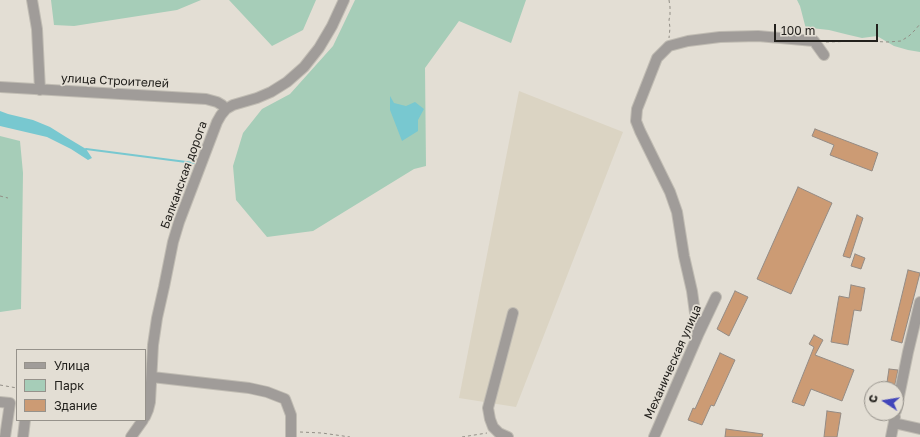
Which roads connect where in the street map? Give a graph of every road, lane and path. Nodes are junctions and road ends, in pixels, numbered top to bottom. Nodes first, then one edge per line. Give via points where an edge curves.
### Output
1 (32, 0) edge
2 (344, 0) edge
3 (669, 0) edge
4 (920, 24) edge
5 (814, 42) junction
6 (669, 46) junction
7 (824, 55) dead end
8 (0, 87) edge
9 (40, 90) junction
10 (226, 109) junction
11 (0, 196) edge
12 (8, 198) dead end
13 (716, 297) dead end
14 (920, 302) edge
15 (513, 313) dead end
16 (698, 335) junction
17 (150, 375) edge
18 (902, 381) edge
19 (0, 385) edge
20 (16, 388) edge
21 (0, 402) edge
22 (13, 411) edge
23 (146, 415) edge
24 (25, 421) edge
25 (142, 421) edge
26 (894, 421) edge
27 (904, 421) edge
28 (920, 429) edge
29 (292, 434) edge
30 (503, 435) edge
31 (5, 437) edge
32 (23, 437) edge
33 (131, 437) edge
34 (350, 437) edge
35 (462, 437) edge
36 (654, 437) edge
37 (891, 437) edge

1 - 9 street via 37,29
2 - 10 street via 319,48 304,67 271,92
3 - 6 path
4 - 5 path via 909,36 900,41
5 - 6 street via 758,36 720,37
5 - 7 street
6 - 16 street via 657,58 637,109 636,121 677,212
8 - 9 street, улица Строителей
9 - 10 street, улица Строителей via 206,99 217,102
10 - 17 street, Балканская дорога via 217,122 173,242 157,318
11 - 12 path
13 - 16 street, Механическая улица
14 - 18 street
15 - 30 street via 488,408 493,427
16 - 36 street, Механическая улица
17 - 23 street, Балканская дорога via 150,403
17 - 29 street via 267,392 285,400 291,414
19 - 20 path
21 - 22 street via 10,403
22 - 31 street
24 - 32 street
25 - 33 street
26 - 37 street
27 - 28 street
29 - 34 path via 322,433
30 - 35 path via 487,432

